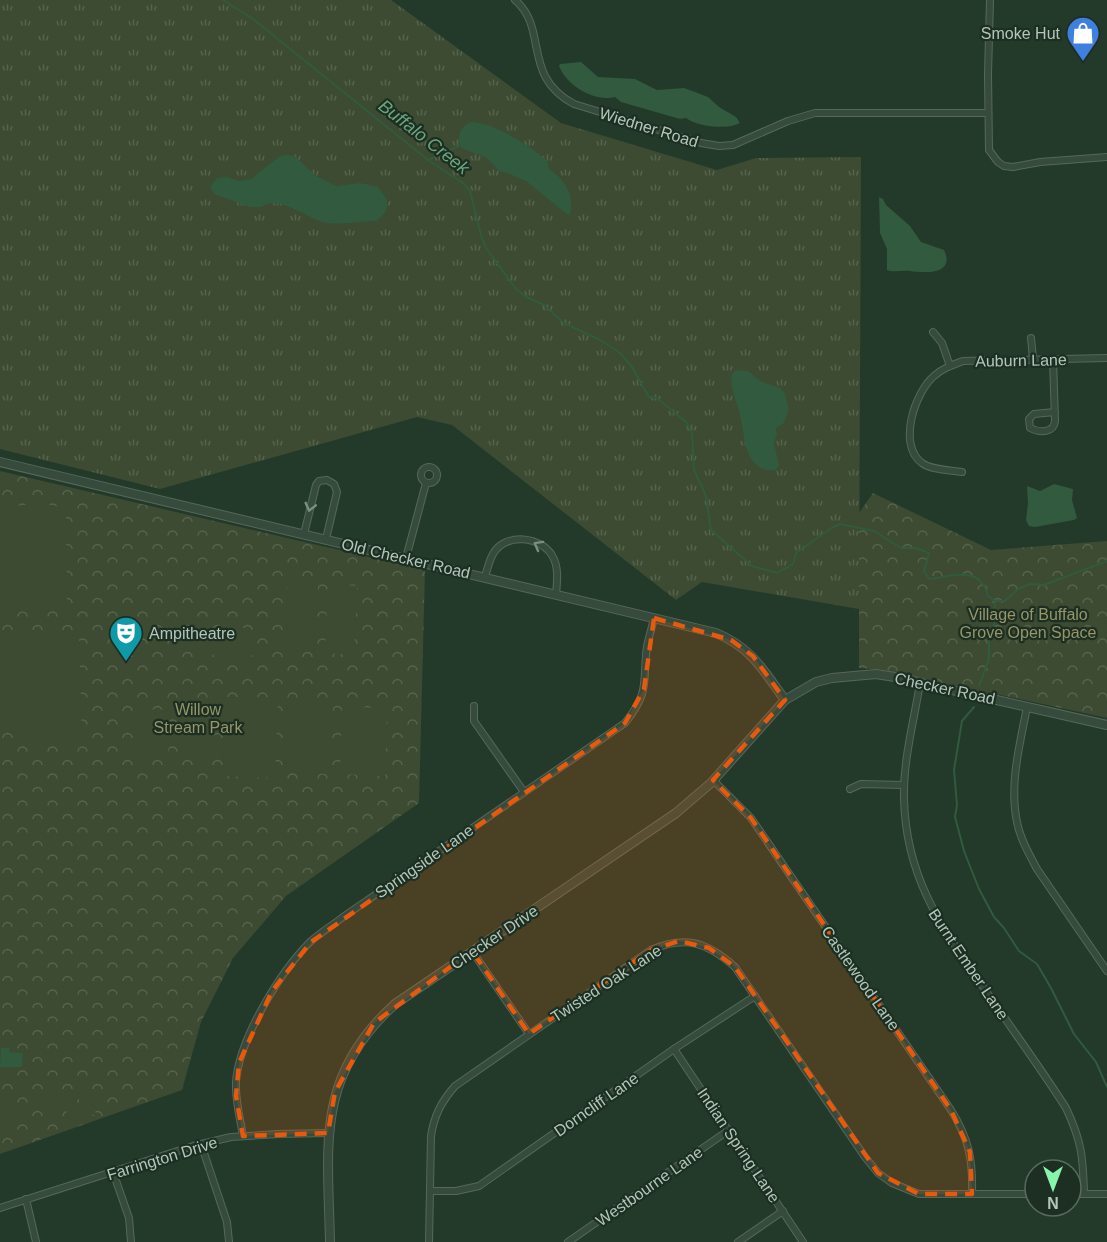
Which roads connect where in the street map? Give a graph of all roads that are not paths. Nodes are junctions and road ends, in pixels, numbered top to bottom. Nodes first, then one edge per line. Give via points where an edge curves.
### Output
1 (515, 0) edge
2 (990, 0) edge
3 (988, 113) junction
4 (1107, 158) edge
5 (933, 332) dead end
6 (1031, 338) dead end
7 (1107, 358) edge
8 (1033, 359) junction
9 (1053, 359) junction
10 (950, 366) junction
11 (1055, 412) junction
12 (0, 462) edge
13 (962, 472) dead end
14 (426, 483) dead end
15 (304, 534) junction
16 (326, 539) junction
17 (406, 558) junction
18 (485, 577) junction
19 (556, 595) junction
20 (654, 618) junction
21 (920, 683) junction
22 (785, 700) junction
23 (474, 706) dead end
24 (1027, 707) junction
25 (1107, 725) edge
26 (713, 780) junction
27 (904, 785) junction
28 (850, 789) dead end
29 (524, 792) junction
30 (472, 951) junction
31 (1107, 971) edge
32 (755, 996) junction
33 (529, 1034) junction
34 (674, 1049) junction
35 (729, 1130) junction
36 (328, 1133) junction
37 (243, 1136) junction
38 (201, 1144) junction
39 (113, 1172) junction
40 (430, 1191) junction
41 (972, 1194) junction
42 (1023, 1194) edge
43 (1084, 1194) joint
44 (1107, 1194) edge
45 (26, 1199) junction
46 (0, 1208) edge
47 (783, 1210) junction
48 (36, 1242) edge
49 (131, 1242) edge
50 (229, 1242) edge
51 (330, 1242) edge
52 (429, 1242) edge
53 (568, 1242) edge
54 (738, 1242) edge
55 (803, 1242) edge

1 - 3 street, Wiedner Road via 531,22 542,72 560,96 574,104 701,143 733,145 815,113
2 - 3 street
3 - 4 street via 989,150 1004,166
5 - 10 street via 942,343
6 - 8 street
7 - 9 street, Auburn Lane
8 - 9 street, Auburn Lane
8 - 10 street, Auburn Lane via 963,361
9 - 11 street
10 - 13 street via 933,377 915,406 911,444 924,465
11 - 11 street via 1051,430 1030,428 1029,419 1034,414
12 - 15 street, Old Checker Road
14 - 17 street
15 - 16 street, Old Checker Road
16 -> 15 street via 337,492 327,480 316,485
16 - 17 street, Old Checker Road
17 - 18 street, Old Checker Road
18 - 19 street, Old Checker Road
19 -> 18 street via 556,564 552,554 533,541 524,539 502,545 494,553
19 - 20 street, Old Checker Road
20 - 22 street, Old Checker Road via 716,633 737,643 761,665
20 - 29 street, Springside Lane via 644,689 637,708 621,727
21 - 22 street, Checker Road via 876,674 847,675 816,682
21 - 24 street, Checker Road
21 - 27 street, Burnt Ember Lane
22 - 26 street, Checker Drive
23 - 29 street via 474,722
24 - 25 street, Checker Road
24 - 31 street via 1015,776 1017,823 1036,868
26 - 30 street, Checker Drive via 676,813
26 - 41 street, Castlewood Lane via 750,818 951,1110 970,1152
27 - 28 street via 861,784
27 - 43 street, Burnt Ember Lane via 906,832 921,886 942,928 1066,1108 1082,1148
29 - 37 street, Springside Lane via 343,917 311,942 290,967 255,1021 239,1064 236,1096
30 - 33 street
30 - 36 street, Checker Drive via 374,1023 335,1092
32 - 33 street, Twisted Oak Lane via 735,967 716,951 695,942 666,943
32 - 34 street, Dorncliff Lane
32 - 41 street, Twisted Oak Lane via 878,1173 919,1194
33 - 40 street, Twisted Oak Lane via 455,1086 442,1101 431,1136
34 - 35 street, Indian Spring Lane
34 - 40 street, Dorncliff Lane via 479,1186
35 - 47 street, Indian Spring Lane
35 - 53 street, Westbourne Lane
36 - 37 street, Farrington Drive
36 - 51 street, Checker Drive
37 - 38 street, Farrington Drive
38 - 39 street, Farrington Drive
38 - 50 street via 227,1222
39 - 45 street, Farrington Drive
39 - 49 street via 129,1218
40 - 52 street, Twisted Oak Lane
41 - 42 street, Twisted Oak Lane
43 - 44 street
45 - 46 street, Farrington Drive
45 - 48 street
47 - 54 street
47 - 55 street, Indian Spring Lane

